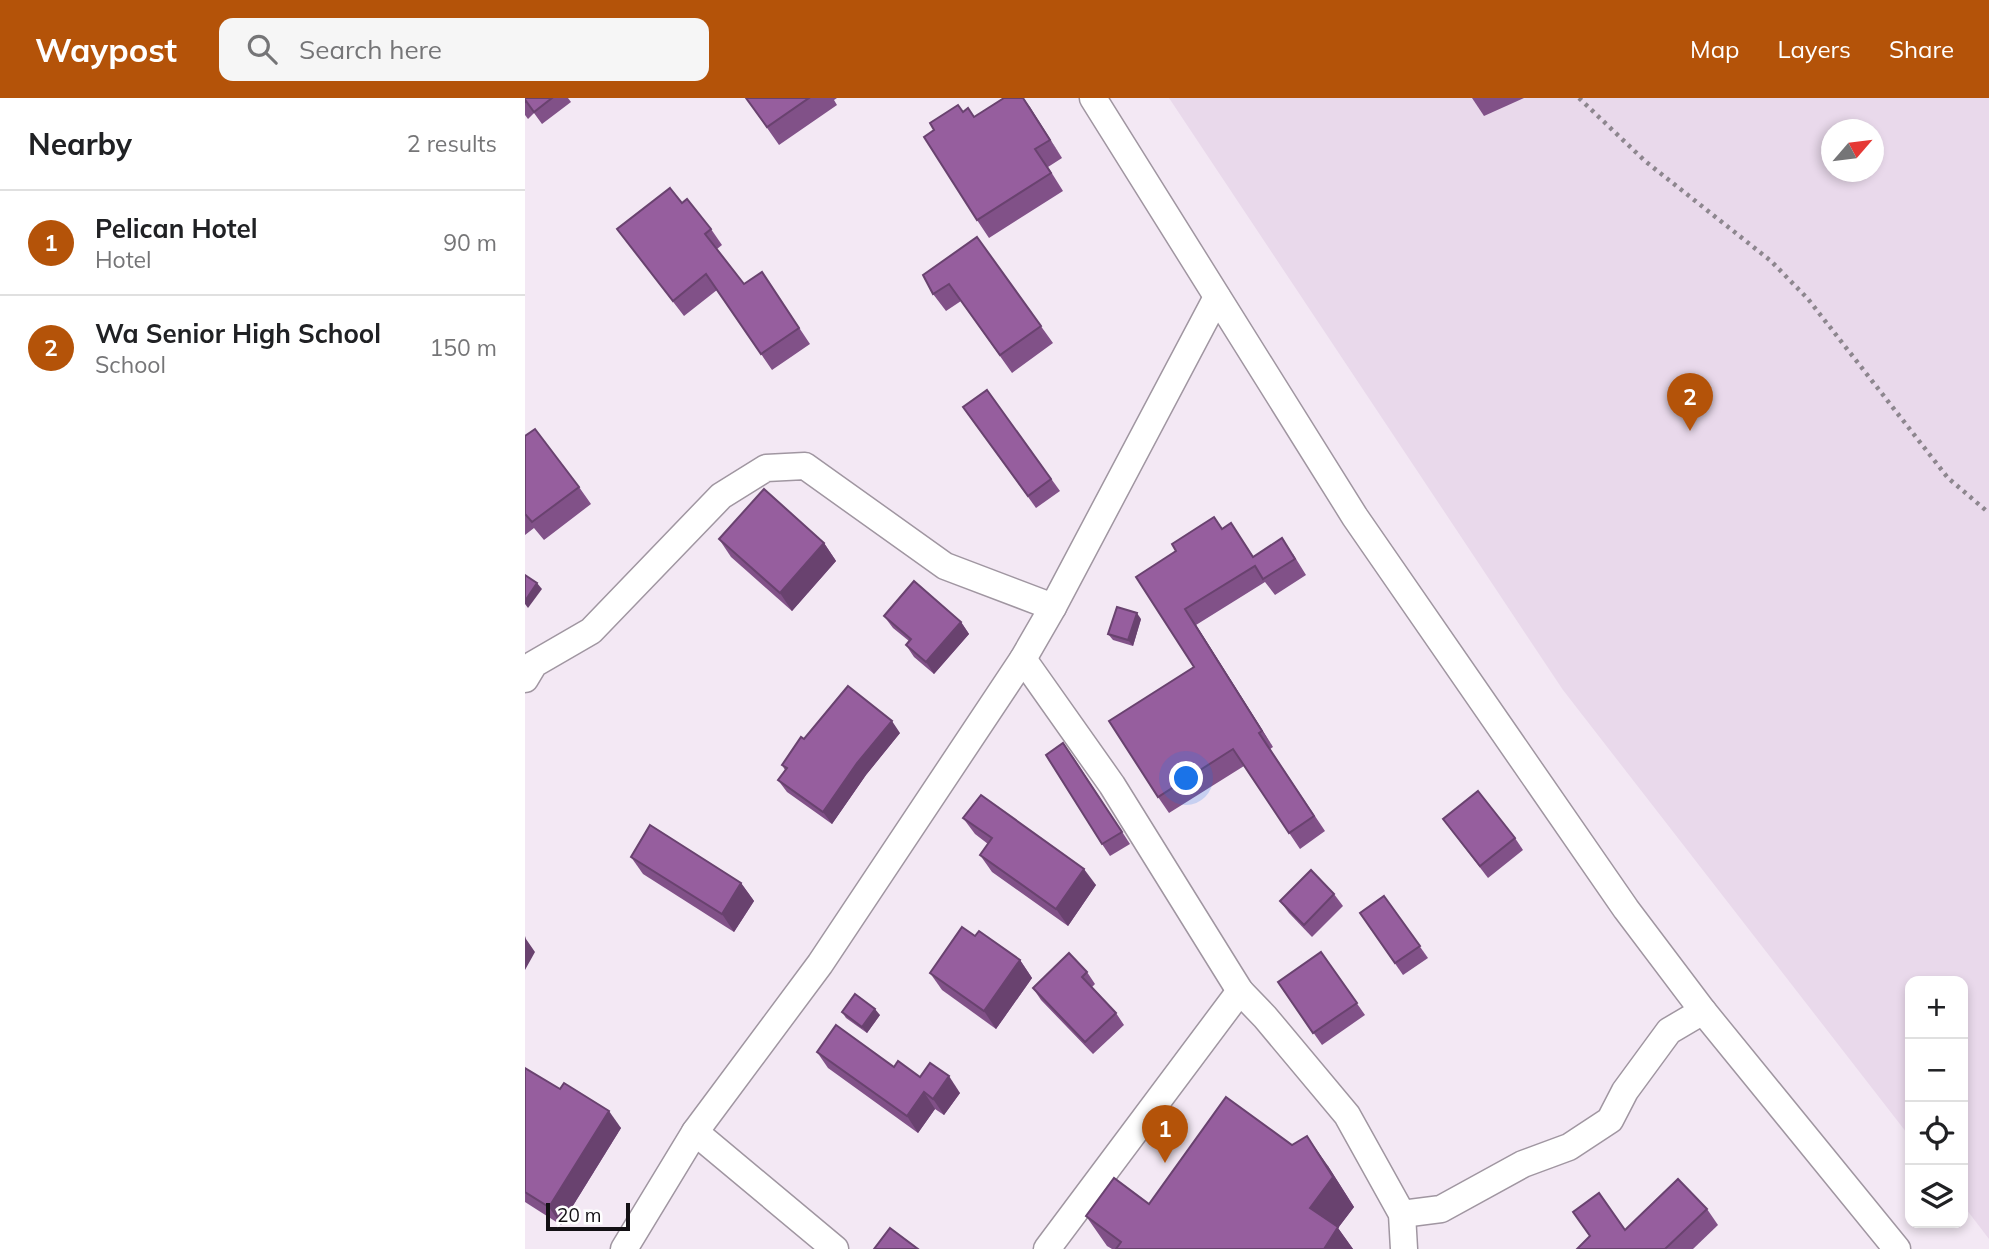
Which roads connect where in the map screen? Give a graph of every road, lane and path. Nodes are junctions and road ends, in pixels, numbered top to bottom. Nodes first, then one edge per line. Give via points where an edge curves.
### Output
1 (1093, 98) edge
2 (1579, 98) edge
3 (1217, 297) junction
4 (1989, 513) edge
5 (1053, 607) junction
6 (1023, 659) junction
7 (525, 679) edge
8 (1240, 990) junction
9 (1703, 1012) junction
10 (695, 1132) junction
11 (1402, 1214) junction
12 (624, 1249) edge
13 (835, 1249) edge
14 (1047, 1249) edge
15 (1404, 1249) edge
16 (1898, 1249) edge

1 - 3 street
2 - 4 path via 1645,161 1771,261 1808,299 1948,478
3 - 5 street
3 - 9 street via 1355,517 1626,909
5 - 6 street
5 - 7 street via 945,566 805,466 765,468 721,496 591,631 534,664
6 - 8 street via 1112,785
6 - 10 street via 820,964
8 - 11 street via 1347,1115
8 - 14 street
9 - 11 street via 1669,1031 1610,1119 1569,1147 1523,1164 1441,1209
9 - 16 street
10 - 12 street
10 - 13 street
11 - 15 street

